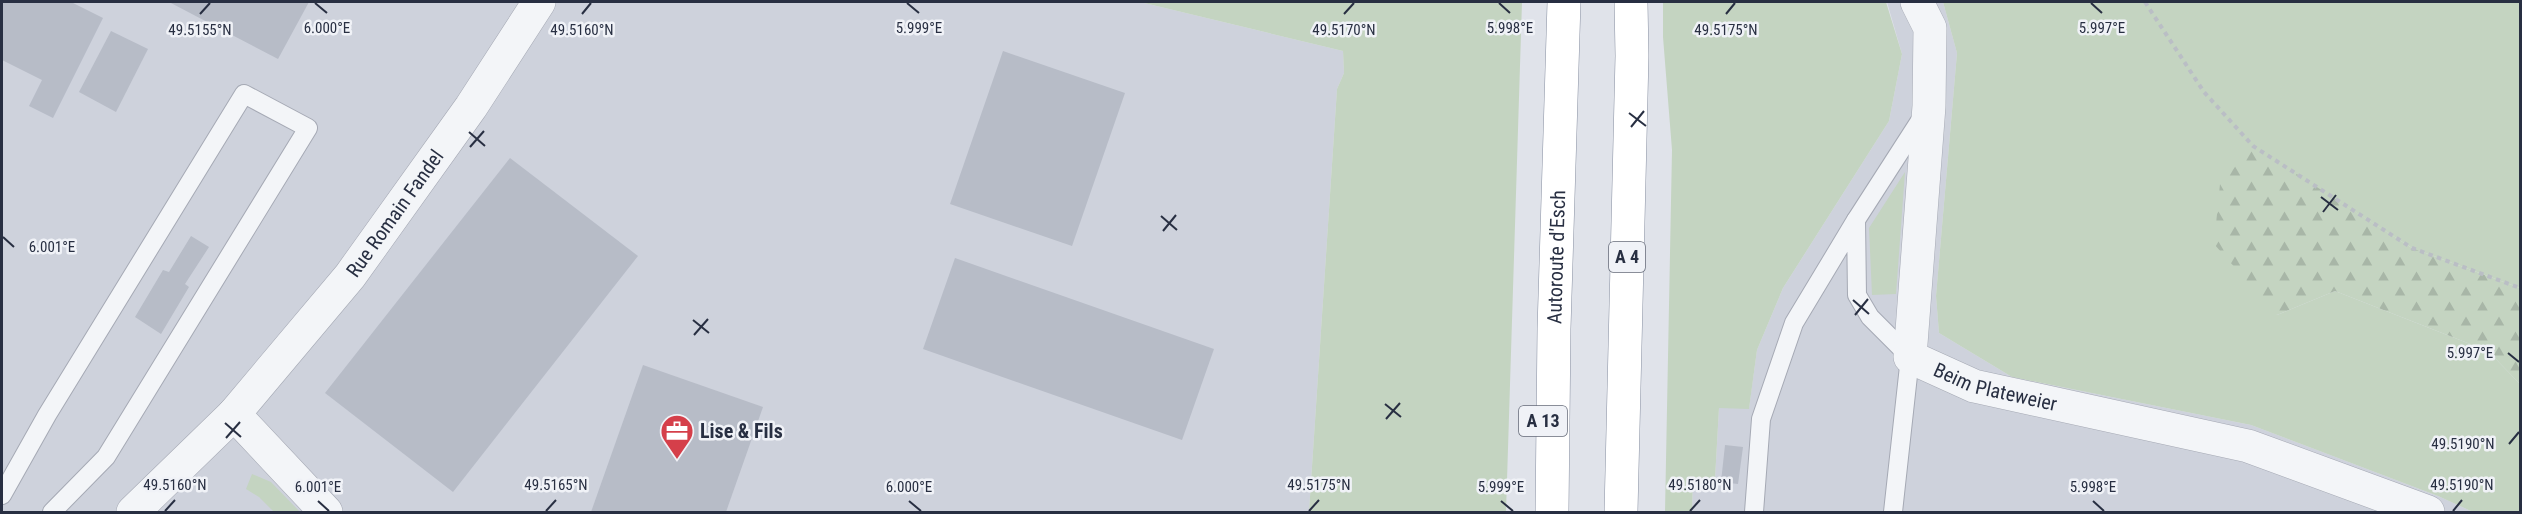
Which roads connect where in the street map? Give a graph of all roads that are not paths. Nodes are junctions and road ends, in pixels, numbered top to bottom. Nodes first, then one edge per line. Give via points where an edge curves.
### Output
1 (539, 2) edge
2 (1564, 2) edge
3 (1631, 2) edge
4 (1917, 2) edge
5 (1929, 106) junction
6 (1856, 220) junction
7 (1554, 330) junction
8 (1910, 357) junction
9 (234, 414) junction
10 (2, 495) edge
11 (52, 513) edge
12 (133, 513) edge
13 (327, 513) edge
14 (1533, 513) edge
15 (1552, 513) edge
16 (1621, 513) edge
17 (1754, 513) edge
18 (1893, 513) edge
19 (2428, 513) edge

1 - 9 street, Rue Romain Fandel via 471,107 350,276
2 - 7 highway, Autoroute d'Esch
3 - 16 highway, A 4
4 - 5 street, Beim Plateweier via 1930,28
5 - 6 lane
5 - 8 street, Beim Plateweier
6 - 8 lane via 1857,295 1870,316
6 - 17 lane via 1790,334 1761,419
7 - 14 highway, A 13
7 - 15 highway, Autoroute d'Esch
8 - 18 lane
8 - 19 street, Beim Plateweier via 1974,386 2248,446
9 - 12 street, Rue Romain Fandel
9 - 13 street
10 - 11 lane via 244,94 308,128 106,457

